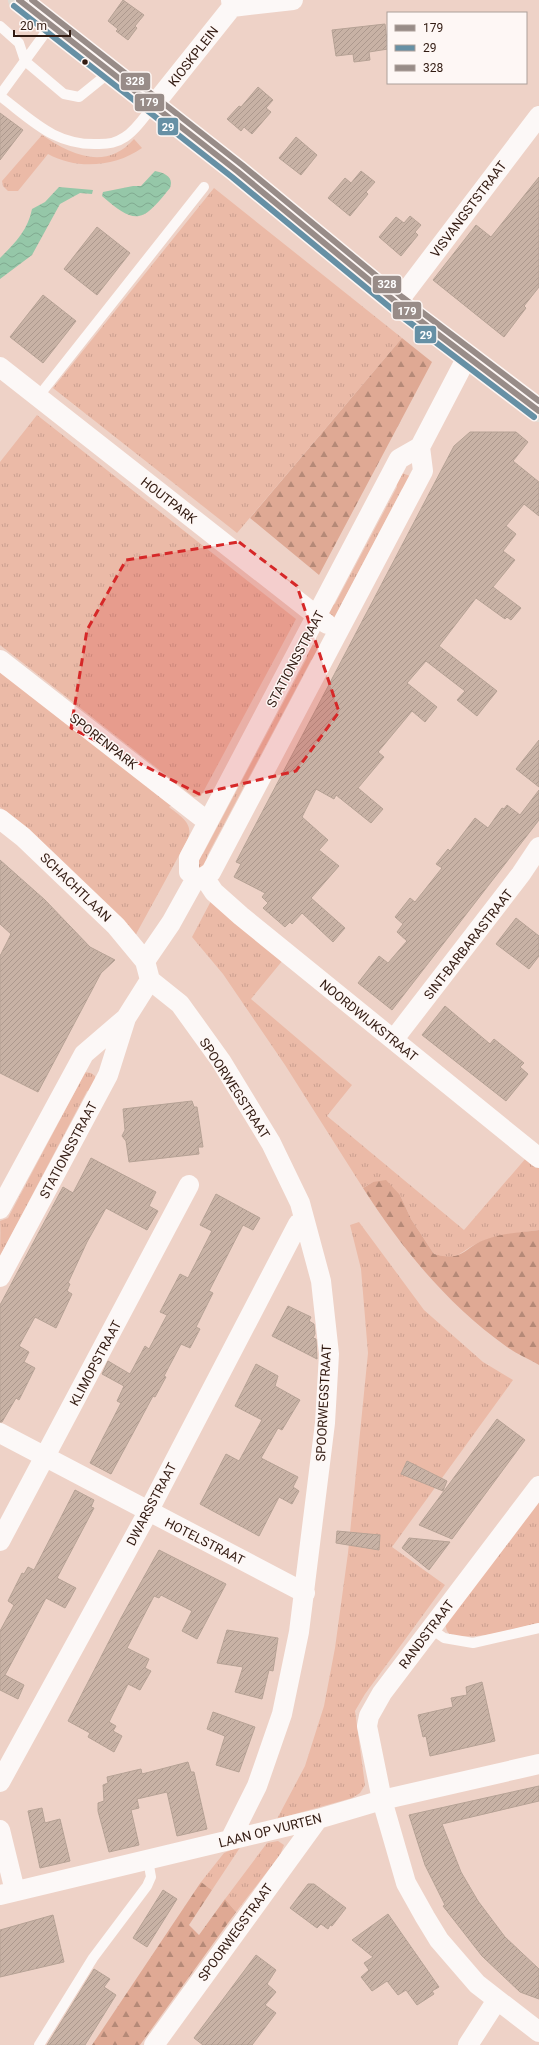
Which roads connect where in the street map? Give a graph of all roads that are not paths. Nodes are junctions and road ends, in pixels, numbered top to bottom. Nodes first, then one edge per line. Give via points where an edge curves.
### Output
1 (19, 0) edge
2 (293, 0) edge
3 (232, 3) edge
4 (0, 26) edge
5 (52, 26) junction
6 (25, 61) junction
7 (110, 72) junction
8 (0, 95) edge
9 (153, 106) junction
10 (539, 116) edge
11 (204, 187) dead end
12 (397, 302) junction
13 (467, 356) junction
14 (0, 367) edge
15 (38, 397) junction
16 (539, 411) edge
17 (420, 448) junction
18 (318, 616) junction
19 (338, 632) junction
20 (0, 660) edge
21 (0, 819) edge
22 (208, 822) junction
23 (539, 847) edge
24 (200, 878) junction
25 (145, 961) junction
26 (150, 980) junction
27 (126, 1018) junction
28 (394, 1039) junction
29 (539, 1158) edge
30 (7, 1180) edge
31 (189, 1185) dead end
32 (0, 1209) edge
33 (298, 1224) dead end
34 (0, 1277) edge
35 (0, 1433) edge
36 (46, 1456) junction
37 (539, 1486) edge
38 (148, 1512) junction
39 (0, 1541) edge
40 (304, 1593) junction
41 (430, 1628) junction
42 (539, 1628) edge
43 (539, 1764) edge
44 (0, 1782) edge
45 (382, 1800) junction
46 (318, 1819) junction
47 (0, 1830) edge
48 (230, 1840) junction
49 (148, 1860) junction
50 (8, 1893) edge
51 (497, 2000) junction
52 (539, 2032) edge
53 (39, 2045) edge
54 (154, 2045) edge
55 (468, 2045) edge

1 - 5 main road
2 - 3 street, KIOSKPLEIN
3 - 9 street, KIOSKPLEIN
4 - 6 lane via 19,44
5 - 6 lane
5 - 7 main road
6 - 7 lane via 64,94 79,98
6 - 8 lane
7 - 9 main road
8 - 9 lane via 56,137 84,145 112,144 124,138
9 - 12 main road
10 - 12 street, VISVANGSTSTRAAT
11 - 15 lane
12 - 13 main road
13 - 16 main road
13 - 17 street
14 - 15 street, HOUTPARK
15 - 18 street, HOUTPARK
17 - 18 street, STATIONSSTRAAT via 399,459
17 - 19 street, STATIONSSTRAAT via 423,471
18 - 19 street, HOUTPARK
18 - 22 street, STATIONSSTRAAT
19 - 24 street, STATIONSSTRAAT via 211,872
20 - 22 street, SPORENPARK
21 - 25 street, SCHACHTLAAN via 23,837 116,926
22 - 24 street, STATIONSSTRAAT via 189,858 189,872
23 - 28 street, SINT-BARBARASTRAAT via 522,874
24 - 25 street, STATIONSSTRAAT
24 - 28 street, NOORDWIJKSTRAAT via 241,916
25 - 26 street
26 - 27 street, STATIONSSTRAAT
26 - 40 street, SPOORWEGSTRAAT via 180,1004 221,1062 271,1143 300,1203 321,1281 328,1354 325,1423
27 - 30 street, STATIONSSTRAAT via 84,1054
27 - 34 street, STATIONSSTRAAT via 108,1075
28 - 29 street, NOORDWIJKSTRAAT
30 - 32 street, STATIONSSTRAAT
31 - 36 street, KLIMOPSTRAAT
33 - 38 street, DWARSSTRAAT
35 - 36 street, HOTELSTRAAT
36 - 38 street, HOTELSTRAAT
36 - 39 street, KLIMOPSTRAAT
37 - 41 street, RANDSTRAAT
38 - 40 street, HOTELSTRAAT
38 - 44 street, DWARSSTRAAT
40 - 48 street, SPOORWEGSTRAAT via 299,1632 282,1714 257,1786
41 - 42 lane via 444,1638 473,1644
41 - 45 street, RANDSTRAAT via 382,1693 369,1716 367,1726
43 - 45 street, LAAN OP VURTEN
45 - 46 street, LAAN OP VURTEN
45 - 51 street, RANDSTRAAT via 406,1883 425,1917 439,1940 462,1967 477,1984
46 - 48 street, LAAN OP VURTEN
46 - 54 street, SPOORWEGSTRAAT
47 - 50 street
48 - 49 street, LAAN OP VURTEN
49 - 50 street, LAAN OP VURTEN
49 - 53 lane via 151,1877 147,1886 93,1958
51 - 52 street, RANDSTRAAT
51 - 55 street

